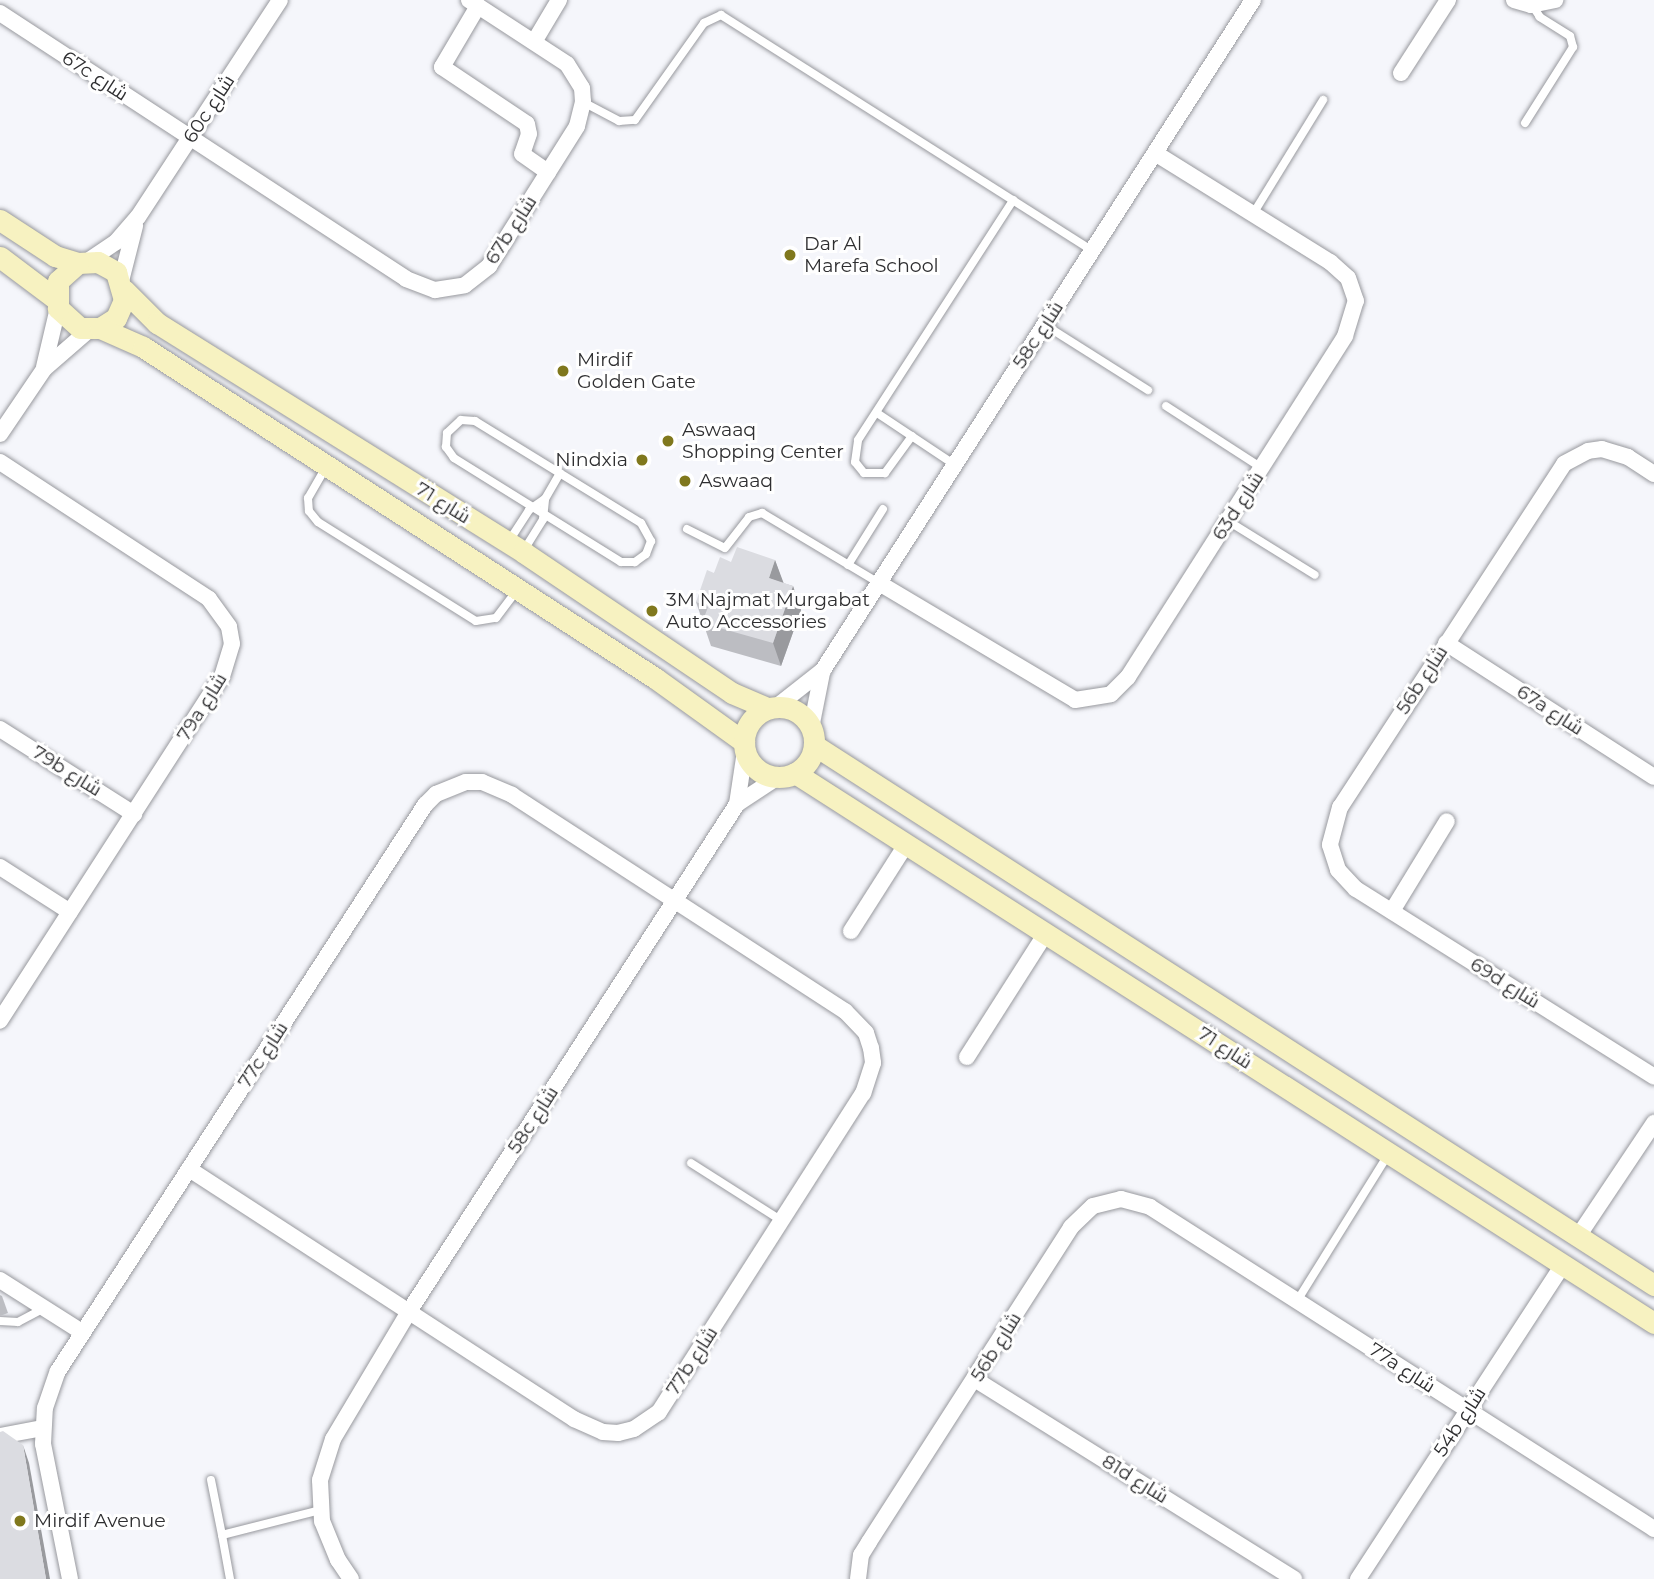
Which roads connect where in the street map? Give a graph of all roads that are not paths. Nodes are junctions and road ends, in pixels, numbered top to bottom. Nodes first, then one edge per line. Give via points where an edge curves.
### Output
1 (280, 0) edge
2 (559, 0) edge
3 (1253, 0) edge
4 (1448, 0) edge
5 (1514, 0) edge
6 (1555, 0) edge
7 (474, 3) edge
8 (1531, 5) junction
9 (0, 13) edge
10 (534, 42) junction
11 (1401, 73) dead end
12 (1323, 100) dead end
13 (583, 102) junction
14 (1525, 123) dead end
15 (190, 138) junction
16 (1156, 153) junction
17 (548, 172) junction
18 (1013, 200) junction
19 (1253, 214) junction
20 (138, 217) junction
21 (0, 220) edge
22 (1092, 250) junction
23 (0, 257) edge
24 (83, 262) junction
25 (123, 285) junction
26 (57, 304) junction
27 (1045, 325) junction
28 (95, 329) junction
29 (44, 369) junction
30 (1148, 390) dead end
31 (1166, 406) dead end
32 (877, 412) junction
33 (0, 434) edge
34 (912, 436) junction
35 (0, 462) edge
36 (955, 465) junction
37 (326, 467) junction
38 (1262, 468) junction
39 (560, 473) junction
40 (1654, 474) edge
41 (545, 499) junction
42 (533, 507) junction
43 (883, 509) dead end
44 (545, 513) junction
45 (1228, 521) junction
46 (687, 529) dead end
47 (515, 548) junction
48 (848, 565) junction
49 (1315, 575) dead end
50 (879, 583) junction
51 (517, 589) junction
52 (1446, 643) junction
53 (823, 670) junction
54 (771, 708) junction
55 (0, 729) edge
56 (813, 736) junction
57 (744, 747) junction
58 (786, 775) junction
59 (1654, 777) edge
60 (737, 804) junction
61 (134, 814) junction
62 (1447, 821) dead end
63 (907, 843) junction
64 (0, 867) edge
65 (1356, 889) joint
66 (676, 901) junction
67 (1392, 911) junction
68 (70, 912) junction
69 (851, 931) dead end
70 (1046, 933) junction
71 (0, 1021) edge
72 (967, 1056) dead end
73 (1654, 1077) edge
74 (1654, 1123) edge
75 (1389, 1154) junction
76 (691, 1163) dead end
77 (189, 1169) junction
78 (1150, 1207) joint
79 (782, 1221) junction
80 (1579, 1236) junction
81 (1563, 1264) junction
82 (0, 1280) edge
83 (1654, 1285) edge
84 (1297, 1301) junction
85 (44, 1308) junction
86 (408, 1313) junction
87 (0, 1321) edge
88 (1654, 1323) edge
89 (82, 1332) junction
90 (976, 1380) junction
91 (1468, 1410) junction
92 (43, 1427) junction
93 (0, 1436) edge
94 (211, 1480) dead end
95 (321, 1510) junction
96 (1654, 1529) edge
97 (222, 1535) junction
98 (1271, 1564) junction
99 (70, 1579) edge
100 (230, 1579) edge
101 (351, 1579) edge
102 (858, 1579) edge
103 (1262, 1579) edge
104 (1294, 1579) edge
105 (1358, 1579) edge

1 - 15 street, 60c شارع
2 - 10 street
3 - 16 street, 58c شارع
4 - 11 street
5 - 8 street
6 - 8 street
7 - 10 street
7 - 17 street via 442,67 527,124 529,134 522,154
8 - 14 lane via 1540,17 1570,36 1573,47
9 - 15 street, 67c شارع
10 - 13 street via 567,64 582,88
12 - 19 lane
13 - 17 street, 67b شارع via 577,127
13 - 18 lane via 619,121 635,120 704,23 721,15
15 - 17 street, 67b شارع via 406,279 435,290 465,285 489,266
15 - 20 street, 60c شارع
16 - 19 street, 63d شارع
16 - 22 street, 58c شارع
18 - 22 lane
18 - 32 lane
19 - 38 street, 63d شارع via 1340,269 1356,301 1345,335
20 - 24 street, 60c شارع via 116,242
20 - 25 street, 60c شارع
21 - 24 street via 48,252
22 - 27 street, 58c شارع
23 - 26 street
24 - 25 street via 108,266
24 - 26 street via 63,274
25 - 28 street via 116,318
25 - 47 street, شارع 71 via 157,323
26 - 28 street via 71,324
26 - 29 street
27 - 30 lane
27 - 36 street, 58c شارع
28 - 29 street
28 - 37 street, شارع 71 via 133,341
29 - 33 street
31 - 38 lane
32 - 34 lane
32 - 34 lane via 855,447 855,462 864,473 885,473
34 - 36 lane
35 - 61 street, 79a شارع via 209,599 229,627 231,652 222,676
36 - 50 street, 58c شارع
37 - 51 street, شارع 71
37 - 51 lane via 308,498 309,512 318,522 476,621 496,618
38 - 45 street, 63d شارع
39 - 41 lane
39 - 42 lane via 475,421 461,420 450,428 446,447 454,458
39 - 44 lane via 641,523 649,534 649,548 641,559 621,562
40 - 52 street, 56b شارع via 1628,457 1602,449 1575,456 1555,475
41 - 42 lane
41 - 44 lane
42 - 44 lane
42 - 47 lane
43 - 48 lane
44 - 47 lane
45 - 49 lane
45 - 50 street, 63d شارع via 1128,677 1100,699 1064,695
46 - 48 lane via 725,548 749,517 762,513
47 - 54 street, شارع 71 via 732,693
48 - 50 lane
50 - 53 street, 58c شارع
51 - 57 street, شارع 71 via 697,705
52 - 59 street, 67a شارع
52 - 65 street, 56b شارع via 1334,818 1332,858
53 - 54 street, 58c شارع
53 - 56 street, 58c شارع
54 - 56 street via 793,709
54 - 57 street via 748,725
55 - 61 street, 79b شارع
56 - 58 street via 808,762
56 - 80 street, شارع 71
57 - 58 street via 754,766
57 - 60 street, 58c شارع
58 - 60 street, 58c شارع
58 - 63 street, شارع 71
60 - 66 street, 58c شارع
61 - 68 street, 79a شارع
62 - 67 street
63 - 69 street
63 - 70 street, شارع 71
64 - 68 street
65 - 67 street, 69d شارع
66 - 77 street, 77c شارع via 498,787 466,782 450,786 425,805
66 - 79 street, 77b شارع via 845,1011 862,1027 872,1048 873,1063 863,1093
66 - 86 street, 58c شارع
67 - 73 street, 69d شارع
68 - 71 street, 79a شارع
70 - 72 street
70 - 75 street, شارع 71
74 - 80 street
75 - 81 street, شارع 71
75 - 84 lane
76 - 79 lane
77 - 86 street, 77b شارع
77 - 89 street, 77c شارع
78 - 84 street, 77a شارع
78 - 90 street, 56b شارع via 1136,1201 1106,1200 1080,1215
79 - 86 street, 77b شارع via 659,1412 634,1429 588,1428
80 - 83 street, شارع 71
81 - 88 street, شارع 71
81 - 91 street, 54b شارع
82 - 85 street
84 - 91 street, 77a شارع
85 - 87 lane via 18,1322
85 - 89 street
86 - 95 street, 58c شارع via 333,1439 320,1480
89 - 92 street, 77c شارع via 58,1371
90 - 98 street, 81d شارع
90 - 102 street, 56b شارع via 861,1555
91 - 96 street, 77a شارع
91 - 105 street, 54b شارع
92 - 93 street
92 - 99 street, 77c شارع via 45,1461
94 - 97 lane
95 - 97 lane
95 - 101 street, 58c شارع via 328,1542
97 - 100 lane
98 - 103 street
98 - 104 street, 81d شارع

